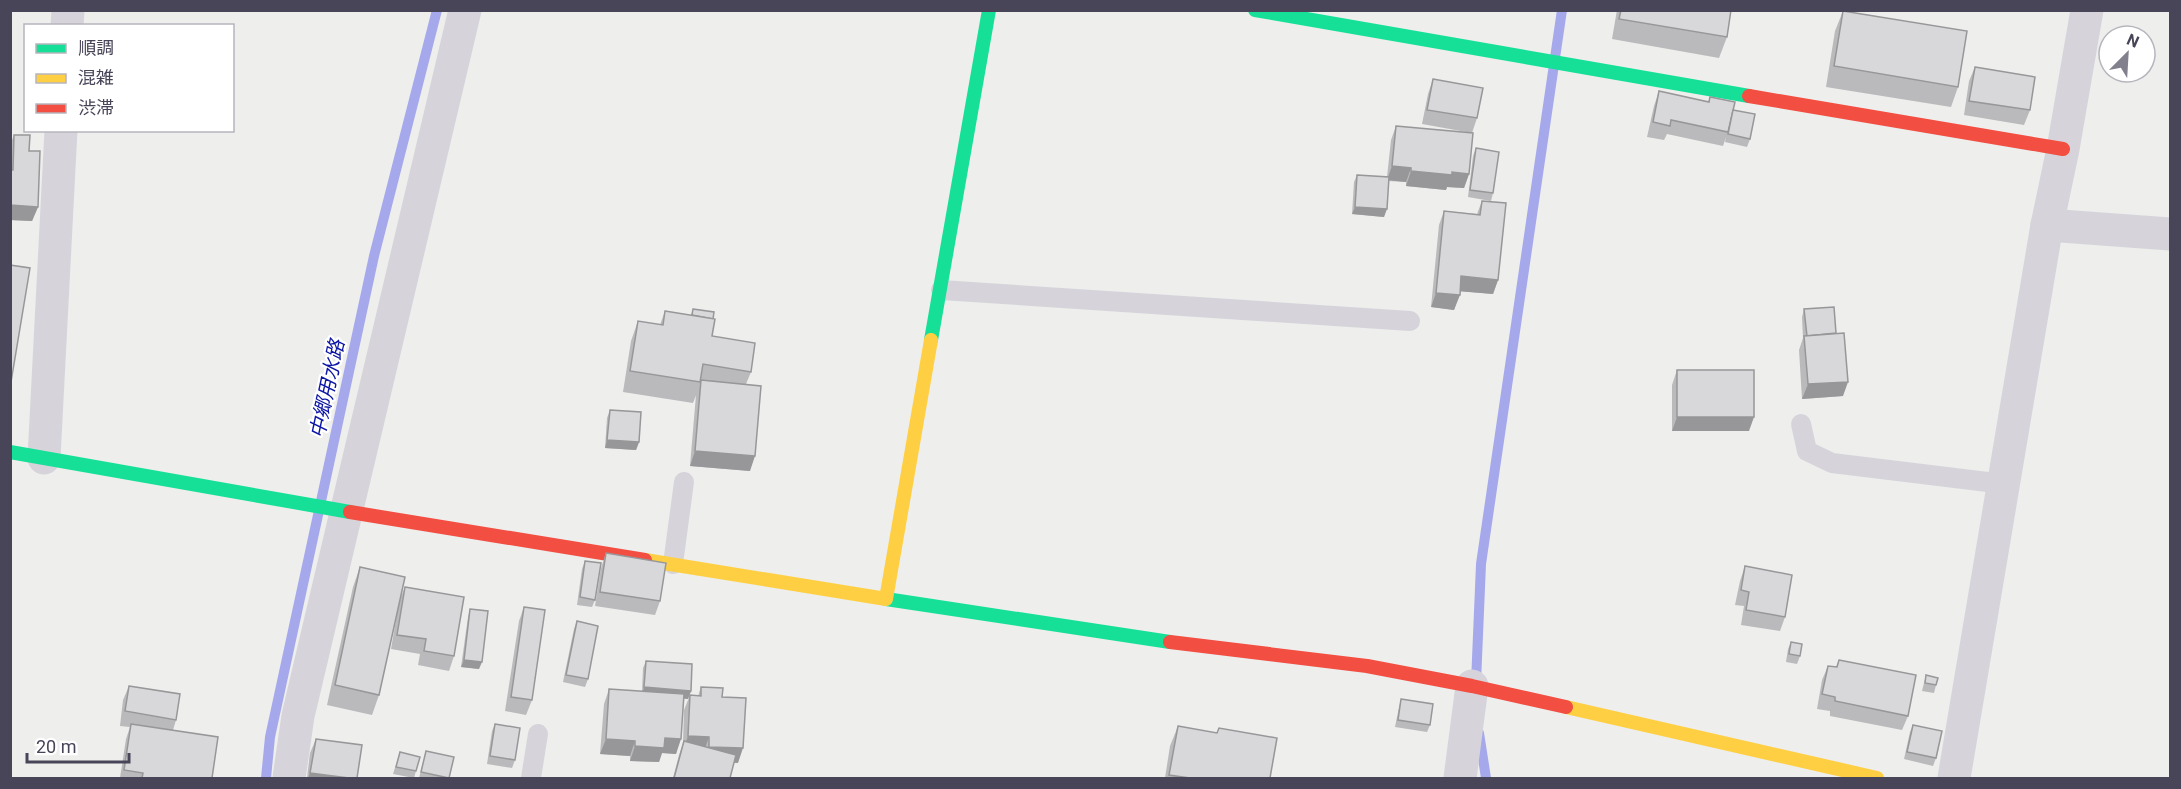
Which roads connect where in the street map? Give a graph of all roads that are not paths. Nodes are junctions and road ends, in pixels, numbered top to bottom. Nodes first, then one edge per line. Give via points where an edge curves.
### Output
1 (465, 10) edge
2 (989, 10) edge
3 (1255, 10) edge
4 (2087, 10) edge
5 (61, 132) edge
6 (2063, 150) junction
7 (2047, 225) junction
8 (2170, 234) edge
9 (941, 290) junction
10 (1410, 321) dead end
11 (1801, 424) dead end
12 (10, 452) edge
13 (44, 458) junction
14 (684, 482) dead end
15 (2004, 484) junction
16 (346, 511) junction
17 (673, 564) junction
18 (886, 599) junction
19 (1472, 686) junction
20 (537, 734) dead end
21 (290, 778) edge
22 (531, 778) edge
23 (1460, 778) edge
24 (1877, 778) edge
25 (1954, 778) edge

1 - 16 street
2 - 9 street
3 - 6 street
4 - 6 street
5 - 13 street
6 - 7 street
7 - 8 street
7 - 15 street
9 - 10 lane
9 - 18 street
11 - 15 lane via 1807,451 1832,463
12 - 13 street
13 - 16 street
14 - 17 lane
15 - 25 street
16 - 17 street
16 - 21 street via 298,716
17 - 18 street
18 - 19 street via 1148,639 1367,666
19 - 23 street
19 - 24 street
20 - 22 lane

